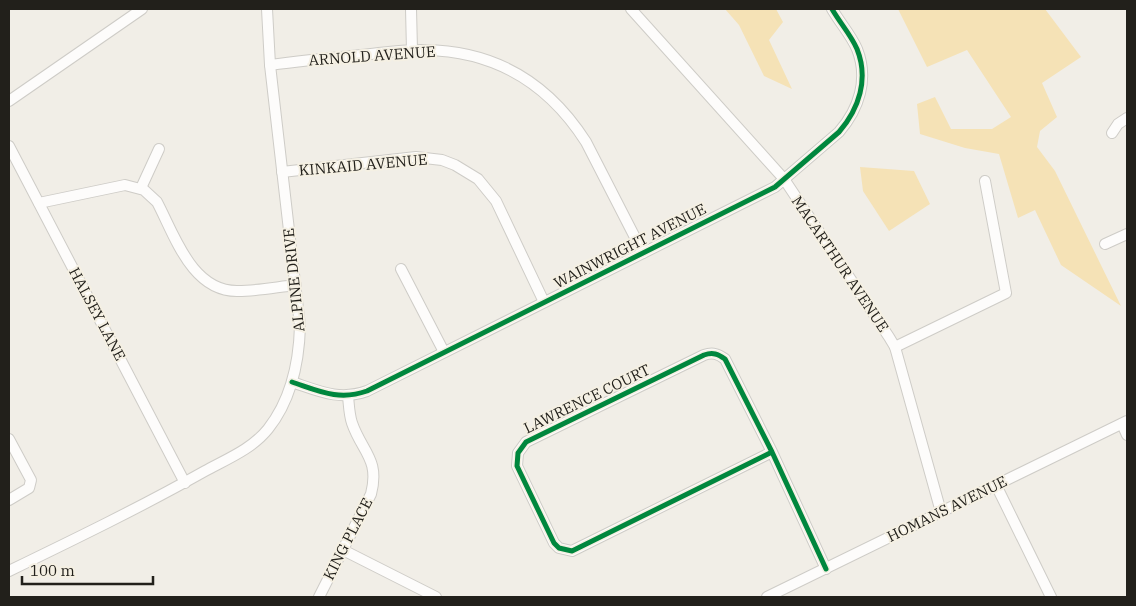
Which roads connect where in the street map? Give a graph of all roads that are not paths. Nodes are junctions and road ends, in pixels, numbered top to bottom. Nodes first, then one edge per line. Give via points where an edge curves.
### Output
1 (142, 9) edge
2 (267, 9) edge
3 (411, 9) edge
4 (631, 9) edge
5 (832, 9) edge
6 (412, 50) junction
7 (270, 65) junction
8 (9, 101) edge
9 (1127, 118) edge
10 (1112, 133) dead end
11 (9, 146) edge
12 (159, 148) dead end
13 (282, 172) junction
14 (784, 179) junction
15 (985, 181) dead end
16 (141, 188) junction
17 (39, 203) junction
18 (1127, 234) edge
19 (1105, 244) dead end
20 (643, 253) junction
21 (401, 269) dead end
22 (296, 284) junction
23 (544, 302) junction
24 (895, 347) junction
25 (444, 352) junction
26 (292, 382) junction
27 (348, 396) junction
28 (1125, 423) edge
29 (1127, 435) edge
30 (9, 440) edge
31 (772, 452) junction
32 (185, 483) junction
33 (996, 486) junction
34 (9, 500) edge
35 (941, 512) junction
36 (343, 550) junction
37 (826, 569) junction
38 (9, 571) edge
39 (319, 597) edge
40 (436, 597) edge
41 (767, 597) edge
42 (1050, 597) edge

1 - 8 street
2 - 7 street, ALPINE DRIVE
3 - 6 street
4 - 14 street, MACARTHUR AVENUE
5 - 14 street, WAINWRIGHT AVENUE via 857,49 862,75 859,98 851,117 839,132
6 - 7 street, ARNOLD AVENUE
6 - 20 street, ARNOLD AVENUE via 446,51 488,60 520,75 551,98 586,142
7 - 13 street, ALPINE DRIVE
9 - 10 street
11 - 17 street, HALSEY LANE
12 - 16 street
13 - 22 street, ALPINE DRIVE
13 - 23 street, KINKAID AVENUE via 416,157 455,165 478,179 496,201
14 - 20 street, WAINWRIGHT AVENUE via 775,187
14 - 24 street, MACARTHUR AVENUE
15 - 24 street via 1006,293
16 - 17 street via 125,185
16 - 22 street via 157,202 189,264 208,283 217,288 238,291
17 - 32 street, HALSEY LANE
18 - 19 street
20 - 23 street, WAINWRIGHT AVENUE
21 - 25 street
22 - 26 street, ALPINE DRIVE via 300,346
23 - 25 street, WAINWRIGHT AVENUE
24 - 35 street, MACARTHUR AVENUE
25 - 27 street, WAINWRIGHT AVENUE via 367,391
26 - 27 street, WAINWRIGHT AVENUE via 332,395
26 - 32 street, ALPINE DRIVE via 278,415 258,440
27 - 36 street, KING PLACE via 352,424 368,453 374,474 371,494
28 - 29 street
28 - 33 street, HOMANS AVENUE
30 - 34 street via 31,480 29,488
31 - 31 street, LAWRENCE COURT via 725,359 708,353 526,442 516,459 519,472 554,543 565,551 572,551
31 - 37 street, LAWRENCE COURT
32 - 38 street, ALPINE DRIVE
33 - 35 street, HOMANS AVENUE
33 - 42 street
35 - 37 street, HOMANS AVENUE
36 - 39 street, KING PLACE
36 - 40 street
37 - 41 street, HOMANS AVENUE

